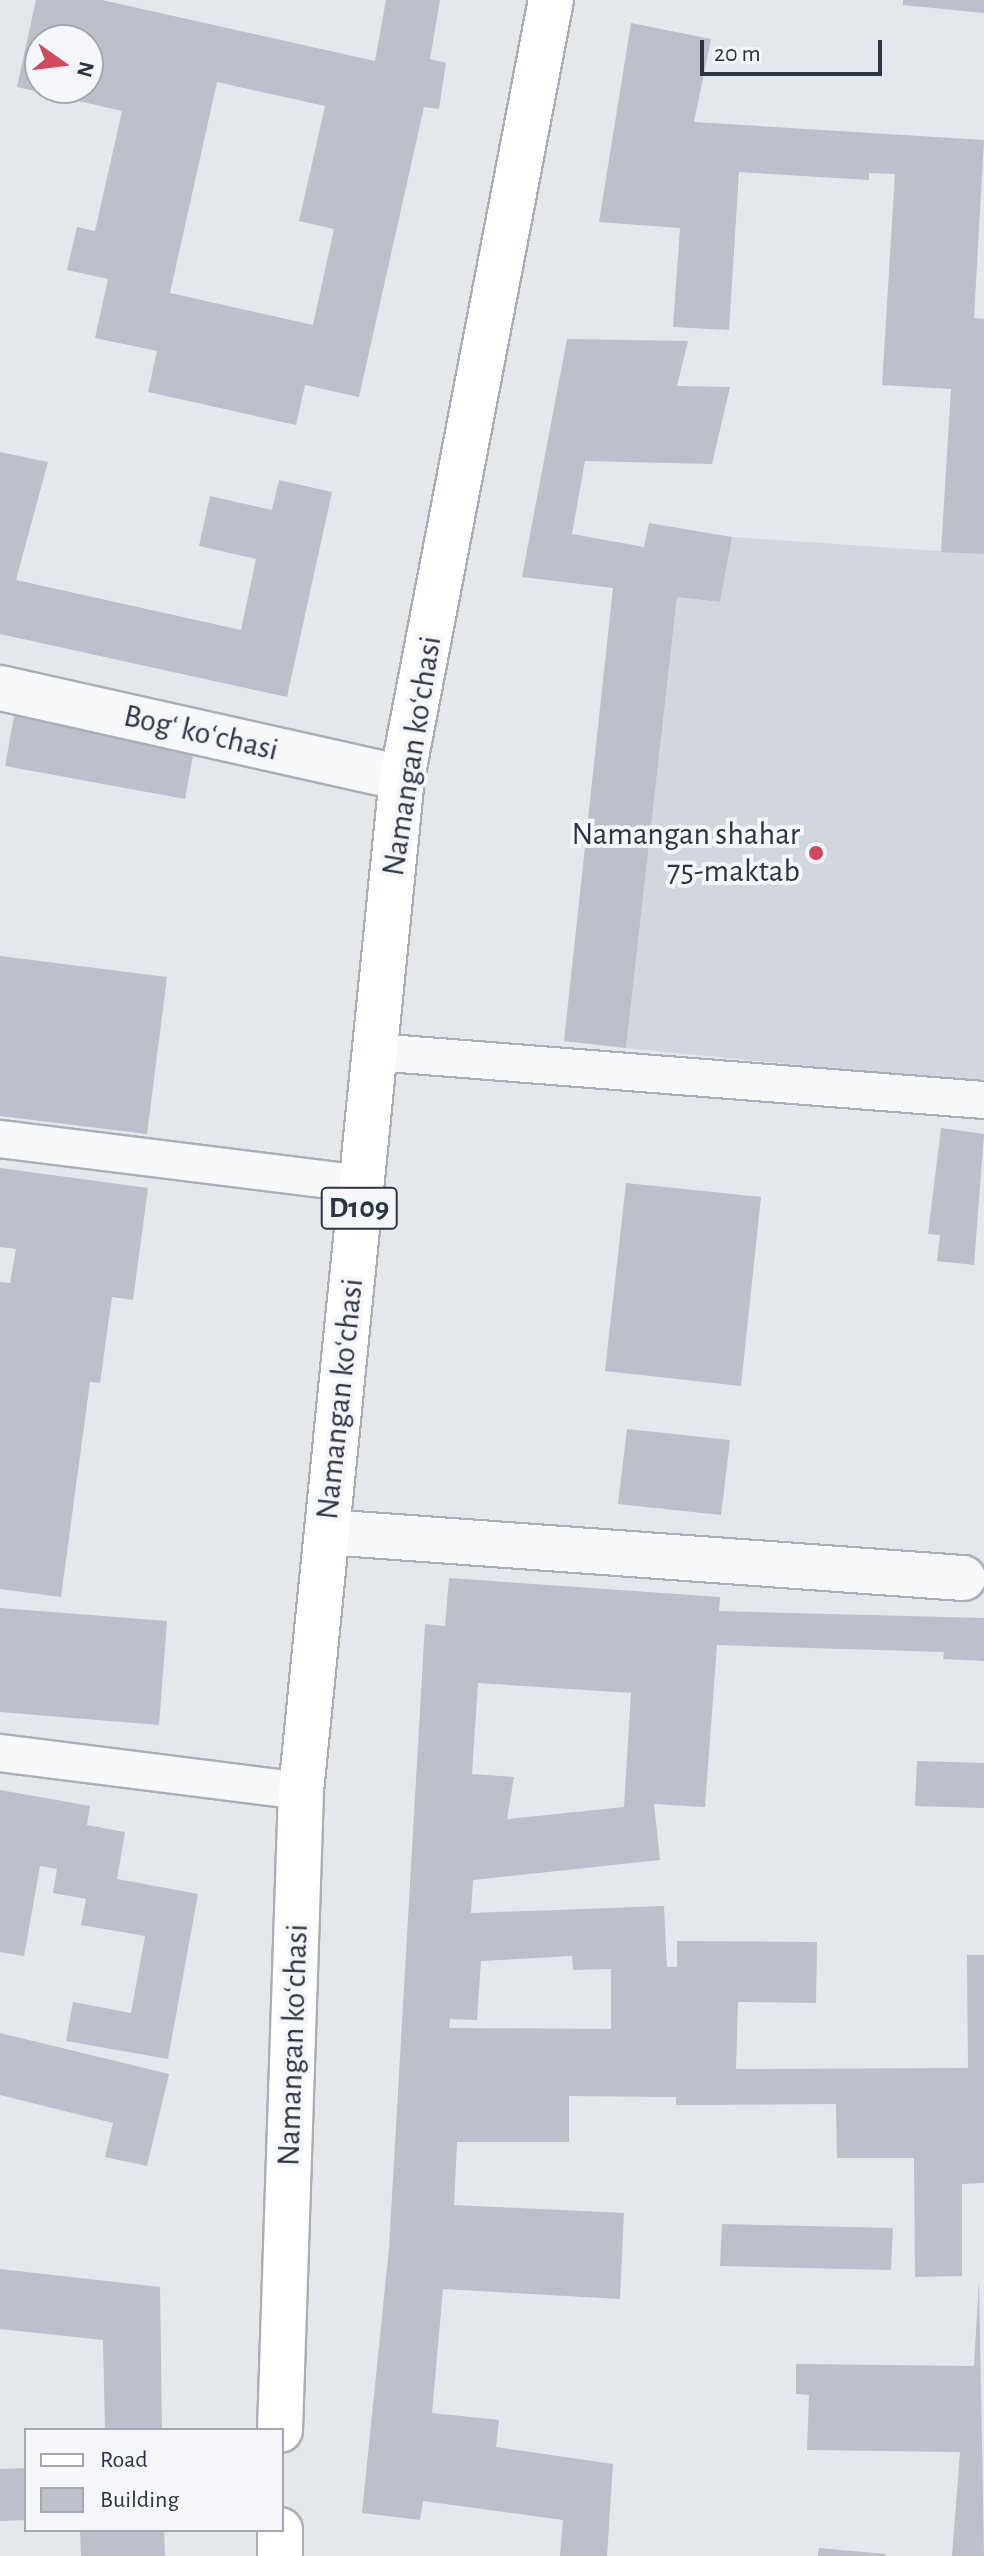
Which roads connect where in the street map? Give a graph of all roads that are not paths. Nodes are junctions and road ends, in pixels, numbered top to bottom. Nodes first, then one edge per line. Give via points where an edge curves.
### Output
1 (551, 0) edge
2 (0, 688) edge
3 (402, 778) junction
4 (375, 1052) junction
5 (984, 1100) edge
6 (0, 1139) edge
7 (361, 1184) junction
8 (327, 1532) junction
9 (963, 1578) dead end
10 (0, 1753) edge
11 (301, 1791) junction
12 (280, 2428) edge
13 (280, 2532) edge
14 (280, 2556) edge

1 - 3 main road, Namangan koʻchasi / D109
2 - 3 street, Bogʻ koʻchasi
3 - 4 main road, Namangan koʻchasi / D109
4 - 5 lane
4 - 7 main road, Namangan koʻchasi / D109
6 - 7 lane
7 - 8 main road, Namangan koʻchasi / D109
8 - 9 street
8 - 11 main road, Namangan koʻchasi / D109
10 - 11 lane
11 - 12 main road, Namangan koʻchasi / D109
13 - 14 main road

